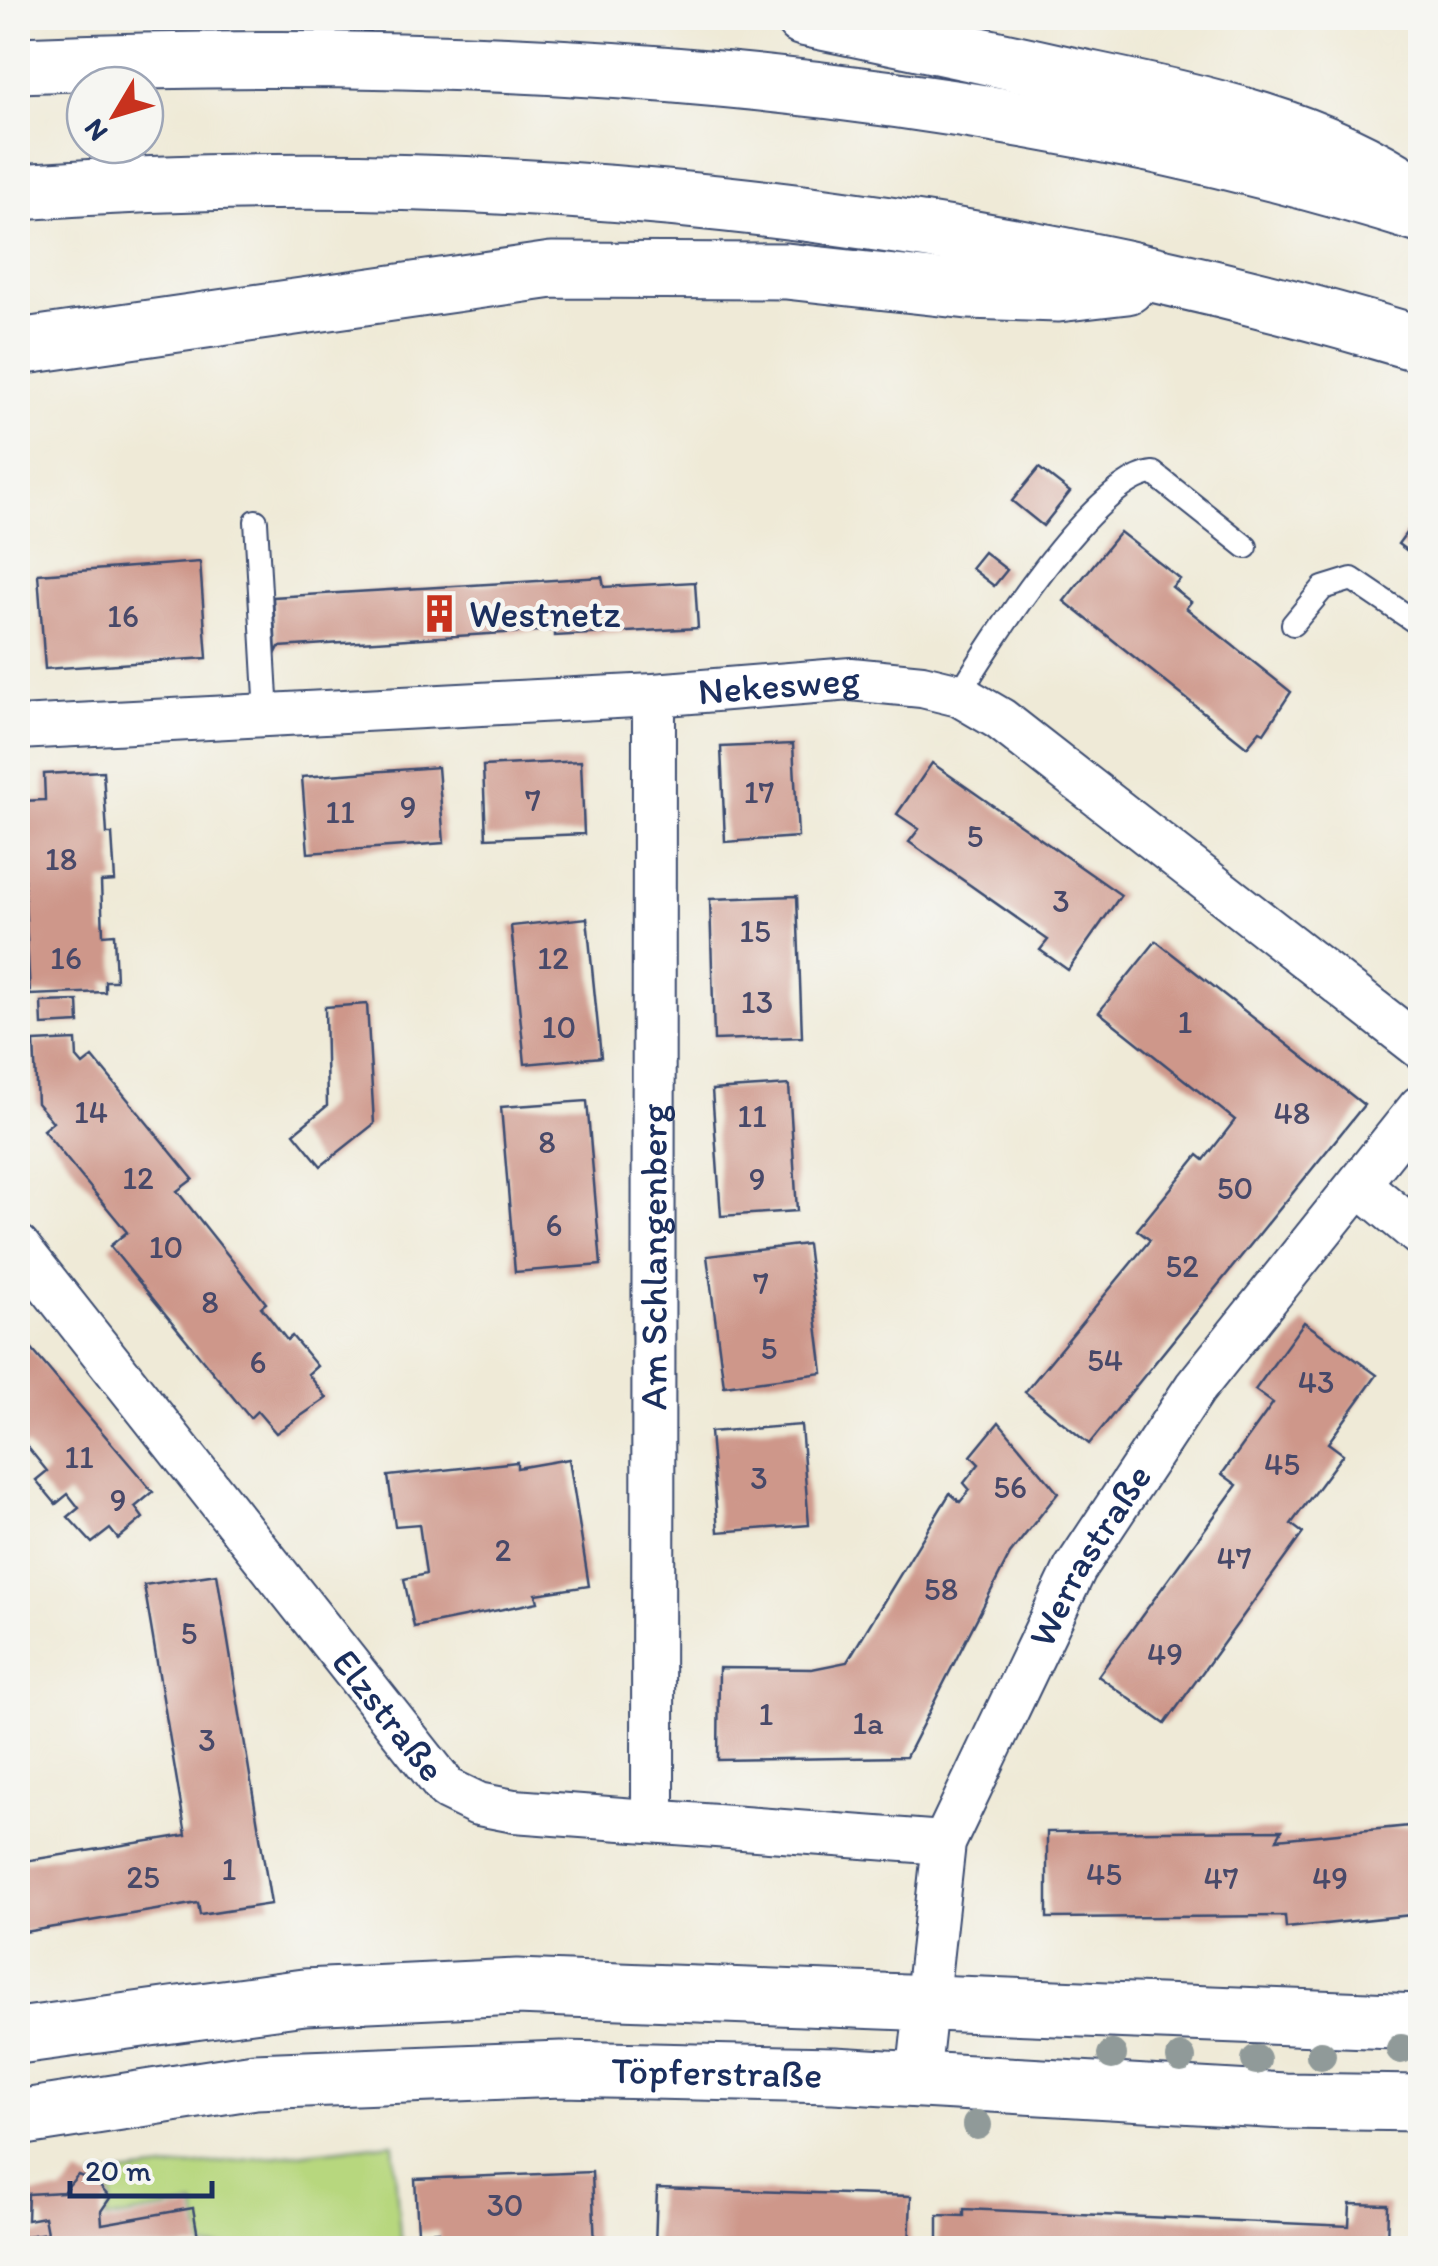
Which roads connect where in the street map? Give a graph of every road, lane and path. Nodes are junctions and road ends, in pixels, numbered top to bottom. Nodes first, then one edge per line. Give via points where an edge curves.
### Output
1 (803, 18) edge
2 (18, 65) edge
3 (18, 192) edge
4 (1420, 197) edge
5 (1420, 215) edge
6 (1180, 279) junction
7 (1420, 344) edge
8 (18, 347) edge
9 (256, 521) dead end
10 (1246, 547) dead end
11 (1293, 624) dead end
12 (1420, 625) edge
13 (654, 695) junction
14 (959, 696) junction
15 (266, 716) junction
16 (18, 728) edge
17 (1420, 1047) edge
18 (1420, 1107) edge
19 (1360, 1185) junction
20 (1420, 1234) edge
21 (18, 1246) edge
22 (652, 1819) junction
23 (944, 1844) junction
24 (924, 1999) junction
25 (1420, 2022) edge
26 (18, 2036) edge
27 (918, 2079) junction
28 (1420, 2102) edge
29 (18, 2118) edge

1 - 4 main road via 1132,88 1295,132 1350,152
2 - 5 main road via 398,60 849,92 1198,156
3 - 6 main road via 156,182 466,183 796,211
6 - 7 main road
6 - 8 main road via 1058,294 786,271 552,270
9 - 15 lane
10 - 14 lane via 1153,473 1134,475 1096,506 992,640
11 - 12 lane via 1322,588 1352,579
13 - 14 street, Nekesweg via 851,679
13 - 15 street, Nekesweg
13 - 22 street, Am Schlangenberg
14 - 17 street, Nekesweg via 1000,719
15 - 16 street, Nekesweg
18 - 19 street, Werrastraße
19 - 20 street
19 - 23 street, Werrastraße via 1196,1388 1124,1490 1036,1645
21 - 22 street, Elzstraße via 448,1789 514,1811
22 - 23 street, Elzstraße
23 - 24 street, Werrastraße
24 - 25 main road, Töpferstraße
24 - 26 main road, Töpferstraße via 498,1988 304,1997
24 - 27 street, Werrastraße
27 - 28 main road, Töpferstraße via 1285,2101
27 - 29 main road, Töpferstraße via 561,2070 255,2080

